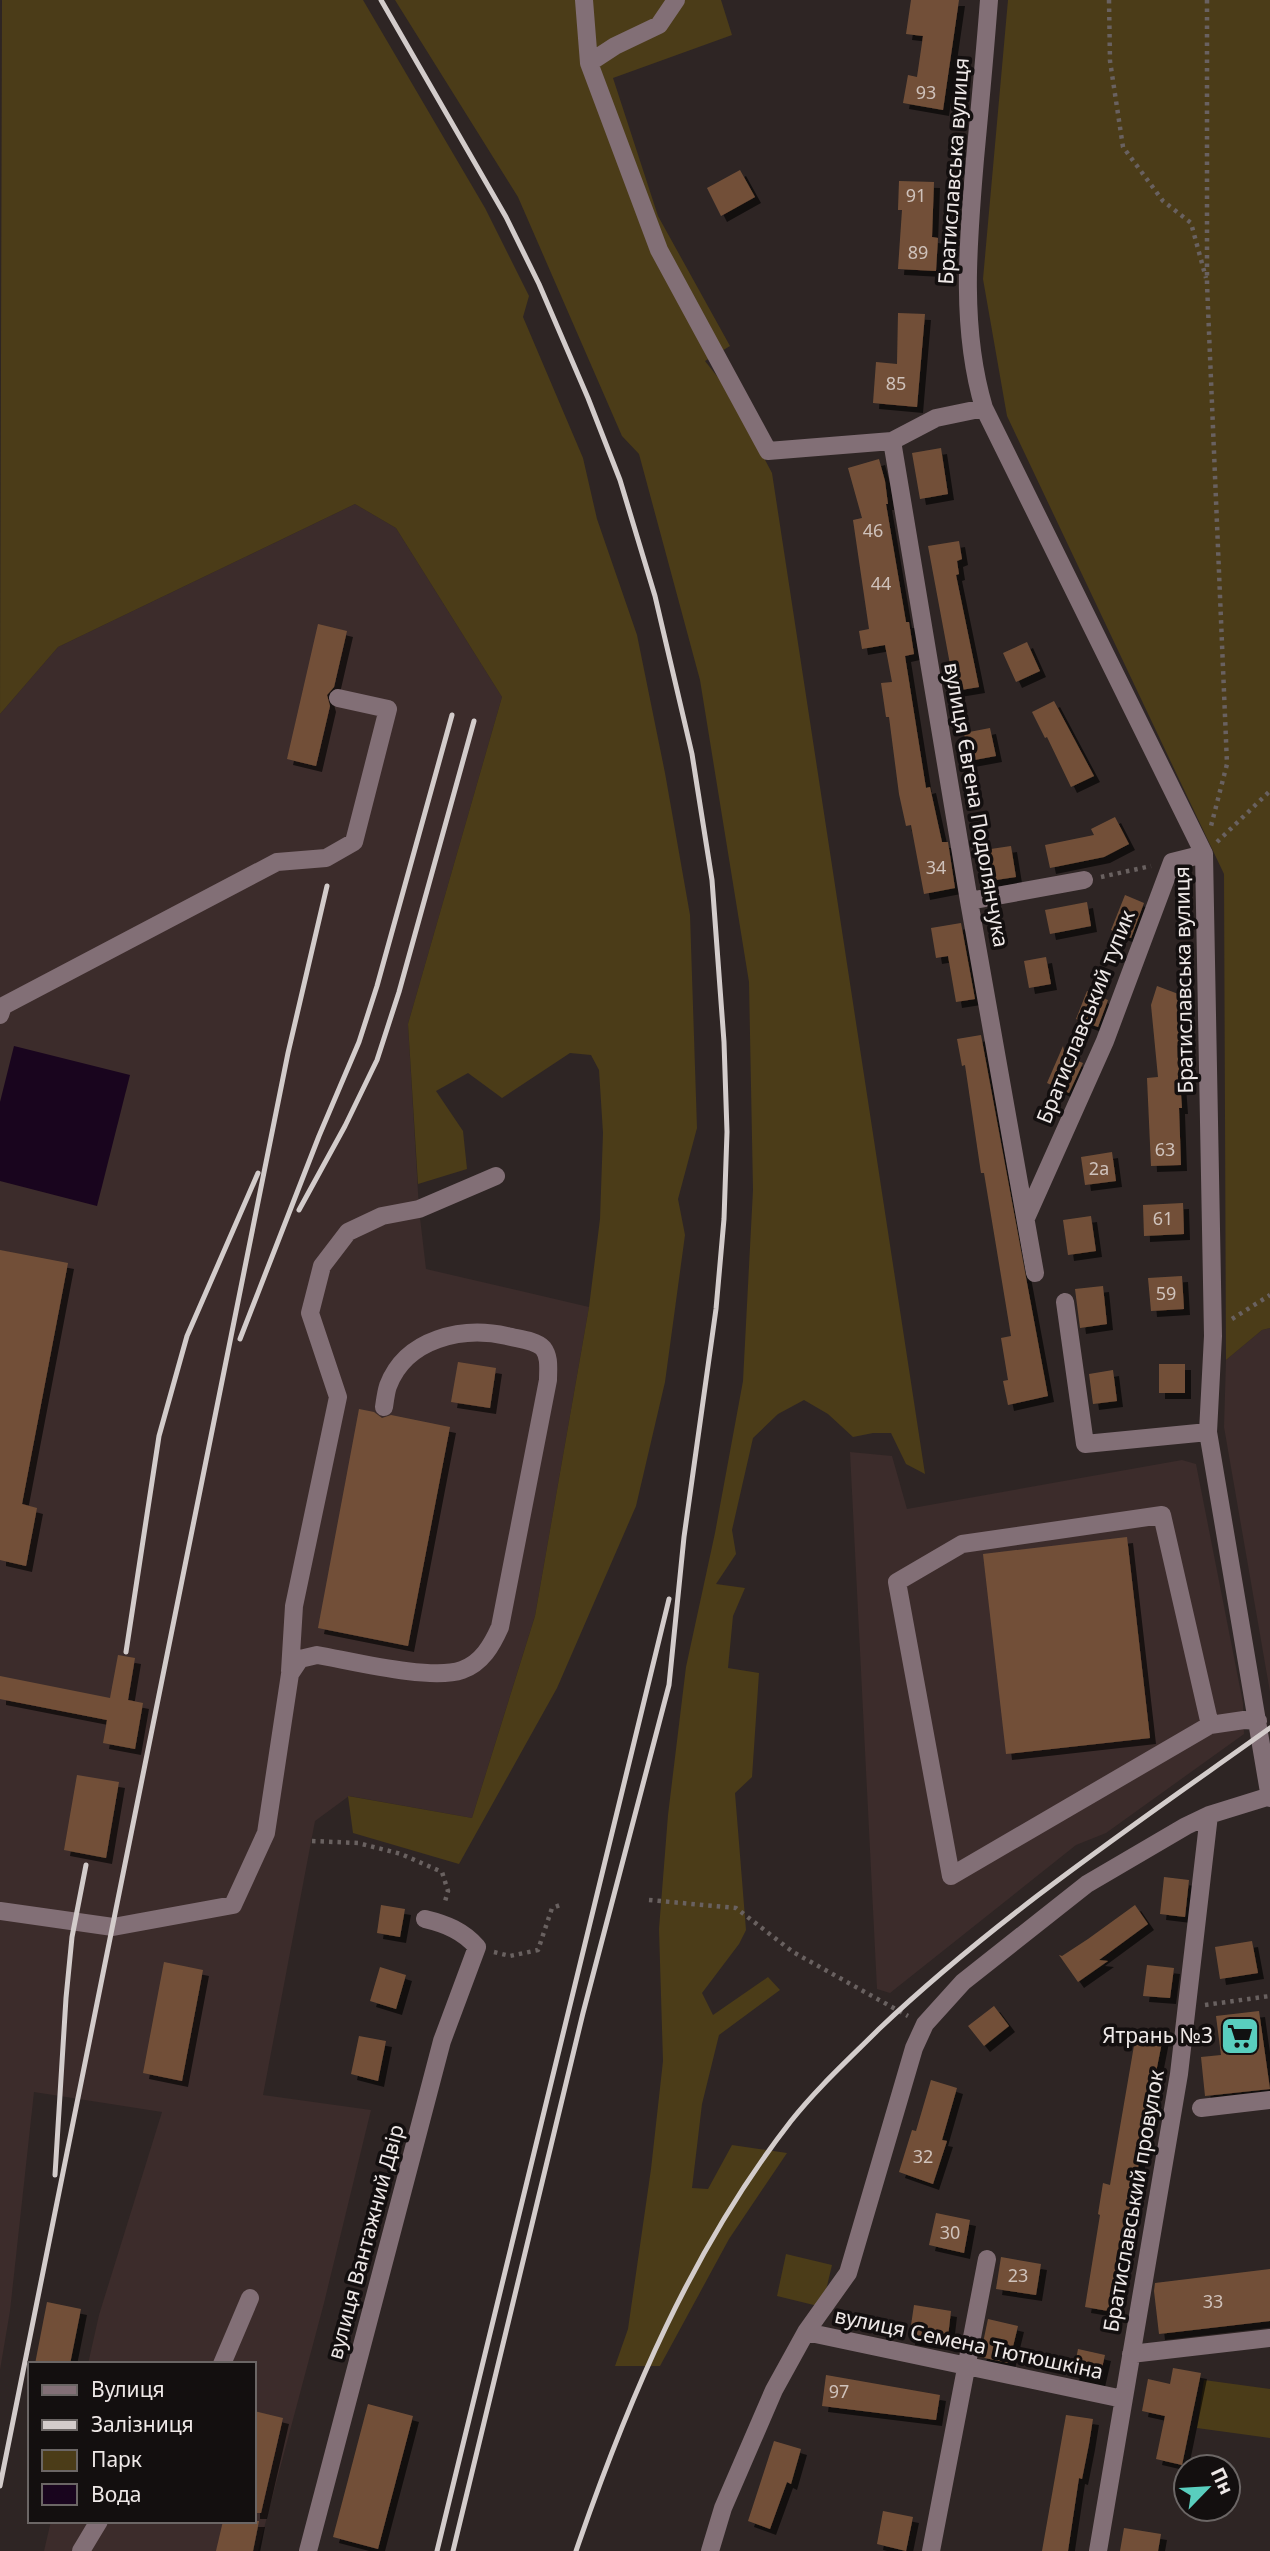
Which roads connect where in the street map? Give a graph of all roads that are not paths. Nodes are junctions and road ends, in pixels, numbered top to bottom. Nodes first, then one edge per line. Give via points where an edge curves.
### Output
1 (584, 0) edge
2 (676, 0) edge
3 (989, 0) edge
4 (589, 63) junction
5 (984, 408) junction
6 (892, 441) junction
7 (338, 698) dead end
8 (1204, 854) junction
9 (1084, 880) road end
10 (969, 901) junction
11 (0, 1015) edge
12 (496, 1177) dead end
13 (1026, 1218) junction
14 (1035, 1273) dead end
15 (1065, 1302) dead end
16 (384, 1407) dead end
17 (1208, 1432) junction
18 (290, 1674) junction
19 (1258, 1721) junction
20 (1210, 1726) junction
21 (1270, 1797) edge
22 (1209, 1815) junction
23 (0, 1911) edge
24 (432, 1921) road end
25 (1270, 2100) edge
26 (1201, 2108) dead end
27 (987, 2259) dead end
28 (250, 2298) dead end
29 (806, 2332) junction
30 (1270, 2338) edge
31 (1131, 2354) junction
32 (223, 2362) edge
33 (968, 2368) junction
34 (1123, 2399) junction
35 (98, 2523) edge
36 (81, 2551) edge
37 (308, 2551) edge
38 (709, 2551) edge
39 (931, 2551) edge
40 (1098, 2551) edge

1 - 4 street
2 - 4 street via 659,25
3 - 5 street, Братиславська вулиця via 969,234 968,301 975,377
4 - 6 street via 659,250 768,451
5 - 6 street via 936,418
5 - 8 street, Братиславська вулиця
6 - 10 street, вулиця Євгена Подолянчука
7 - 11 street via 388,709 354,842 326,858 277,862 3,1006
8 - 13 street, Братиславський тупик via 1172,862 1105,1041
8 - 17 street, Братиславська вулиця via 1213,1336
9 - 10 street
10 - 13 street, вулиця Євгена Подолянчука
12 - 18 street via 348,1232 322,1266 310,1313 338,1397 294,1606
13 - 14 street, вулиця Євгена Подолянчука
15 - 17 street via 1085,1444
16 - 18 street via 388,1386 401,1363 430,1340 466,1332 497,1334 542,1347 548,1359 548,1380 500,1627 490,1649 463,1670 435,1675 317,1655 300,1659
17 - 19 street, Братиславська вулиця
18 - 23 street via 266,1833 233,1905 113,1927
19 - 20 street
19 - 21 street, Братиславська вулиця
20 - 20 street via 951,1876 897,1582 962,1544 1161,1516
21 - 22 street
22 - 29 street via 1087,1884 963,1982 925,2024 848,2273
22 - 31 street, Братиславський провулок via 1179,2074
24 - 37 street, вулиця Вантажний Двір via 468,1937 477,1947 442,2041
25 - 26 street
27 - 33 street
28 - 32 street
29 - 33 street, вулиця Семена Тютюшкіна
29 - 38 street via 774,2390
30 - 31 street, вулиця Семена Тютюшкіна
31 - 34 street, Братиславський провулок
33 - 34 street, вулиця Семена Тютюшкіна
33 - 39 street
34 - 40 street, Братиславський провулок
35 - 36 street

